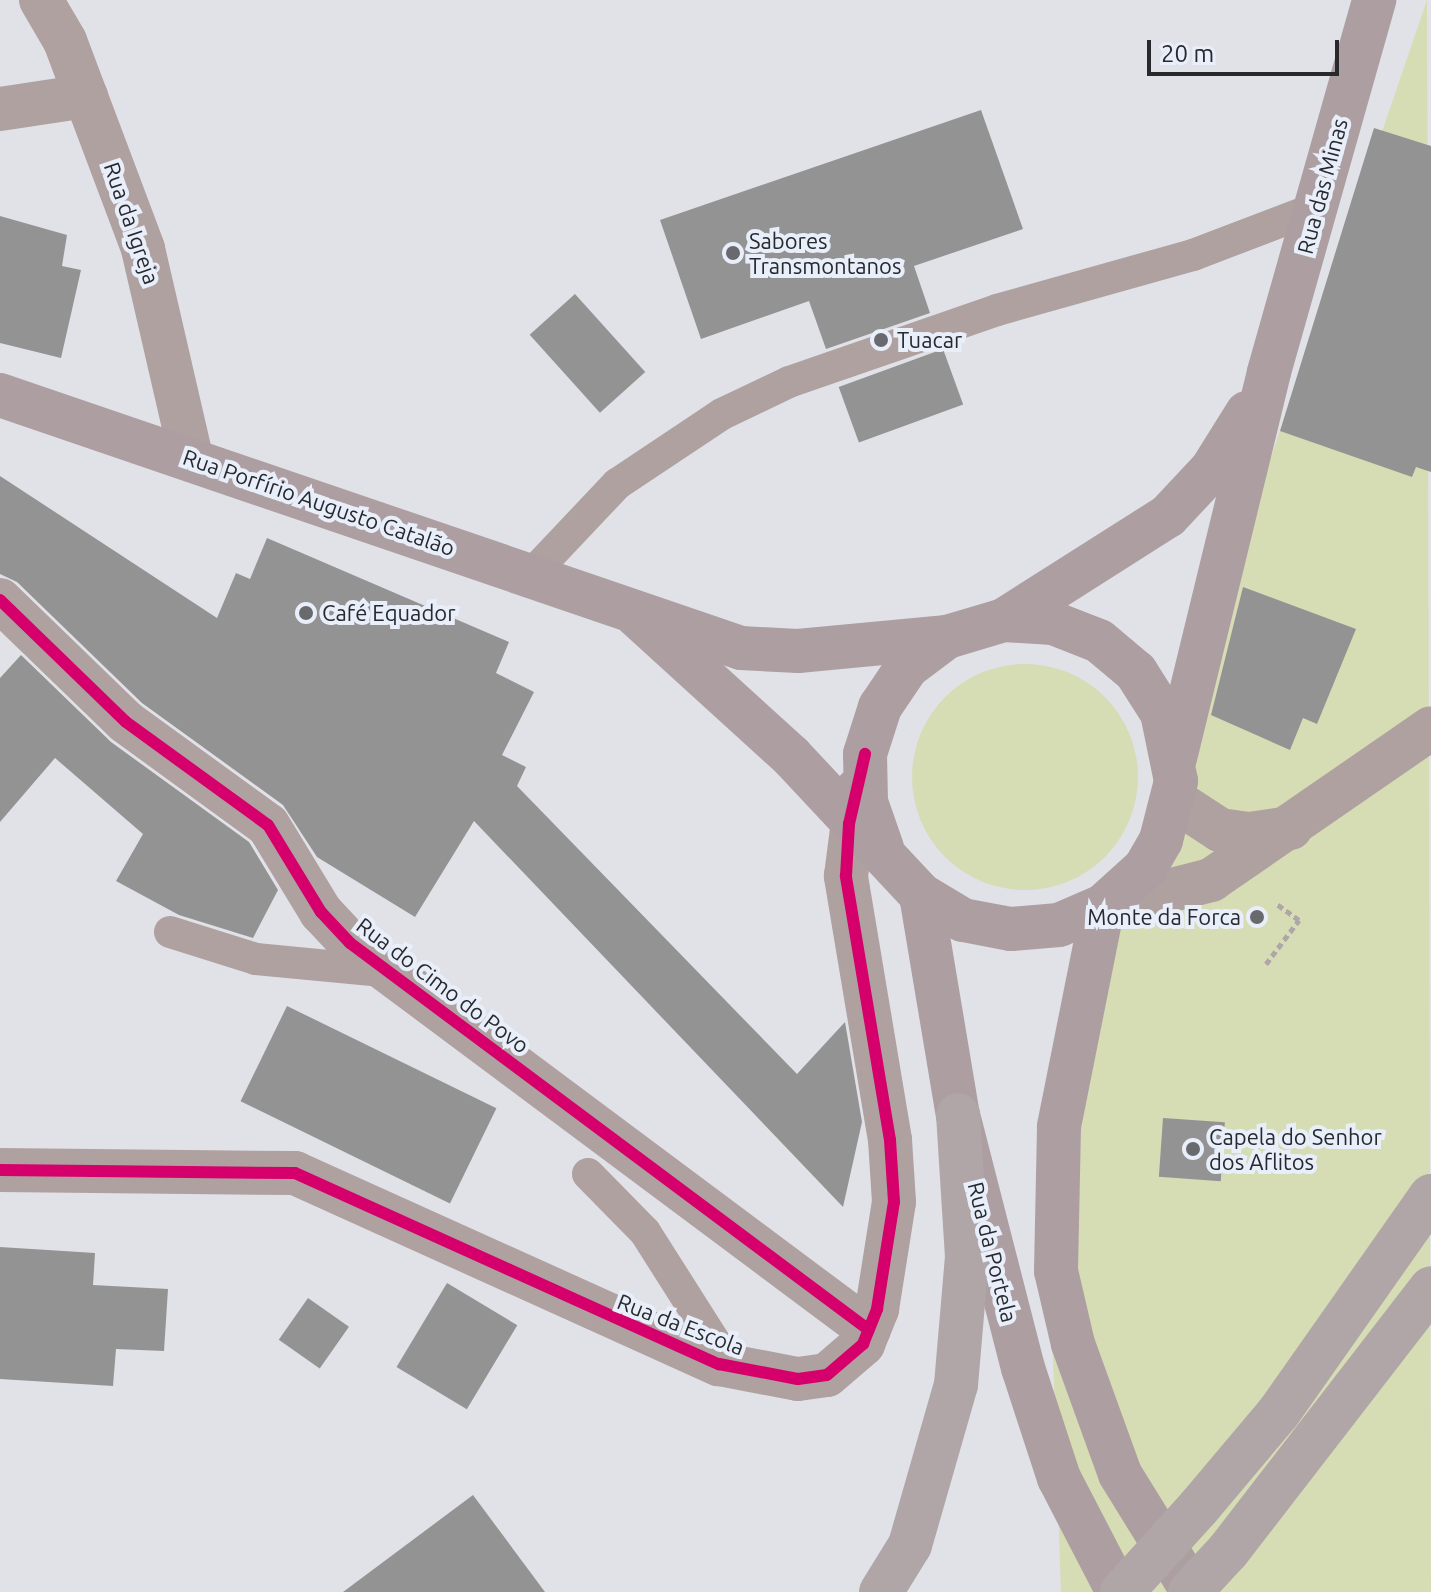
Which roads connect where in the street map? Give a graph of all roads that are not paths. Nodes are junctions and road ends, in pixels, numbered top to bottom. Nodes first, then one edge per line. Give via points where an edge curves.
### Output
1 (41, 0) edge
2 (1374, 0) edge
3 (86, 96) junction
4 (0, 109) edge
5 (1316, 208) junction
6 (1269, 372) junction
7 (0, 395) edge
8 (191, 457) junction
9 (530, 576) junction
10 (636, 615) junction
11 (6, 617) edge
12 (1004, 620) junction
13 (947, 637) junction
14 (1431, 728) edge
15 (865, 754) junction
16 (1174, 780) junction
17 (851, 817) junction
18 (1291, 828) junction
19 (882, 848) junction
20 (921, 895) junction
21 (1112, 900) junction
22 (170, 932) dead end
23 (391, 972) junction
24 (958, 1115) junction
25 (0, 1170) edge
26 (588, 1174) dead end
27 (1431, 1196) edge
28 (1431, 1288) edge
29 (869, 1330) junction
30 (730, 1366) junction
31 (881, 1592) edge
32 (1120, 1592) edge
33 (1192, 1592) edge

1 - 3 street, Rua da Igreja
2 - 5 main road, Rua das Minas
3 - 4 street
3 - 8 street, Rua da Igreja via 160,306
5 - 6 main road, Rua das Minas
5 - 9 lane via 1193,255 1027,301 789,382 722,414 617,484
6 - 12 main road via 1230,444 1193,493 1140,538
6 - 16 main road
7 - 8 main road, Rua Porfírio Augusto Catalão
8 - 9 main road, Rua Porfírio Augusto Catalão
9 - 10 main road, Rua Porfírio Augusto Catalão
10 - 13 main road, Rua Porfírio Augusto Catalão via 756,649
10 - 17 main road
11 - 23 street, Rua do Cimo do Povo via 126,722 268,825 333,927
12 - 13 main road
12 - 16 main road via 1053,623 1099,641 1127,664 1162,713
13 - 15 main road via 907,667 880,707
14 - 18 street
15 - 17 street, Rua da Escola
15 - 19 main road via 866,802
16 - 18 street via 1220,830 1249,834
16 - 21 main road via 1161,840
17 - 19 main road
17 - 29 street, Rua da Escola via 848,897 890,1140 894,1202 885,1278
18 - 21 street via 1211,880
19 - 20 main road
20 - 21 main road via 963,920 1011,929 1059,925
20 - 24 main road, Rua da Portela
21 - 33 main road via 1059,1127 1056,1271 1109,1450 1140,1511
22 - 23 lane via 256,959
23 - 29 street, Rua do Cimo do Povo
24 - 31 highway via 967,1257 956,1385 910,1545
24 - 32 main road, Rua da Portela via 1048,1452
25 - 30 street, Rua da Escola via 295,1173 481,1262
26 - 30 lane via 645,1232
27 - 32 highway, bridge via 1298,1387
28 - 33 highway, bridge
29 - 30 street, Rua da Escola via 846,1364 827,1375 798,1379

